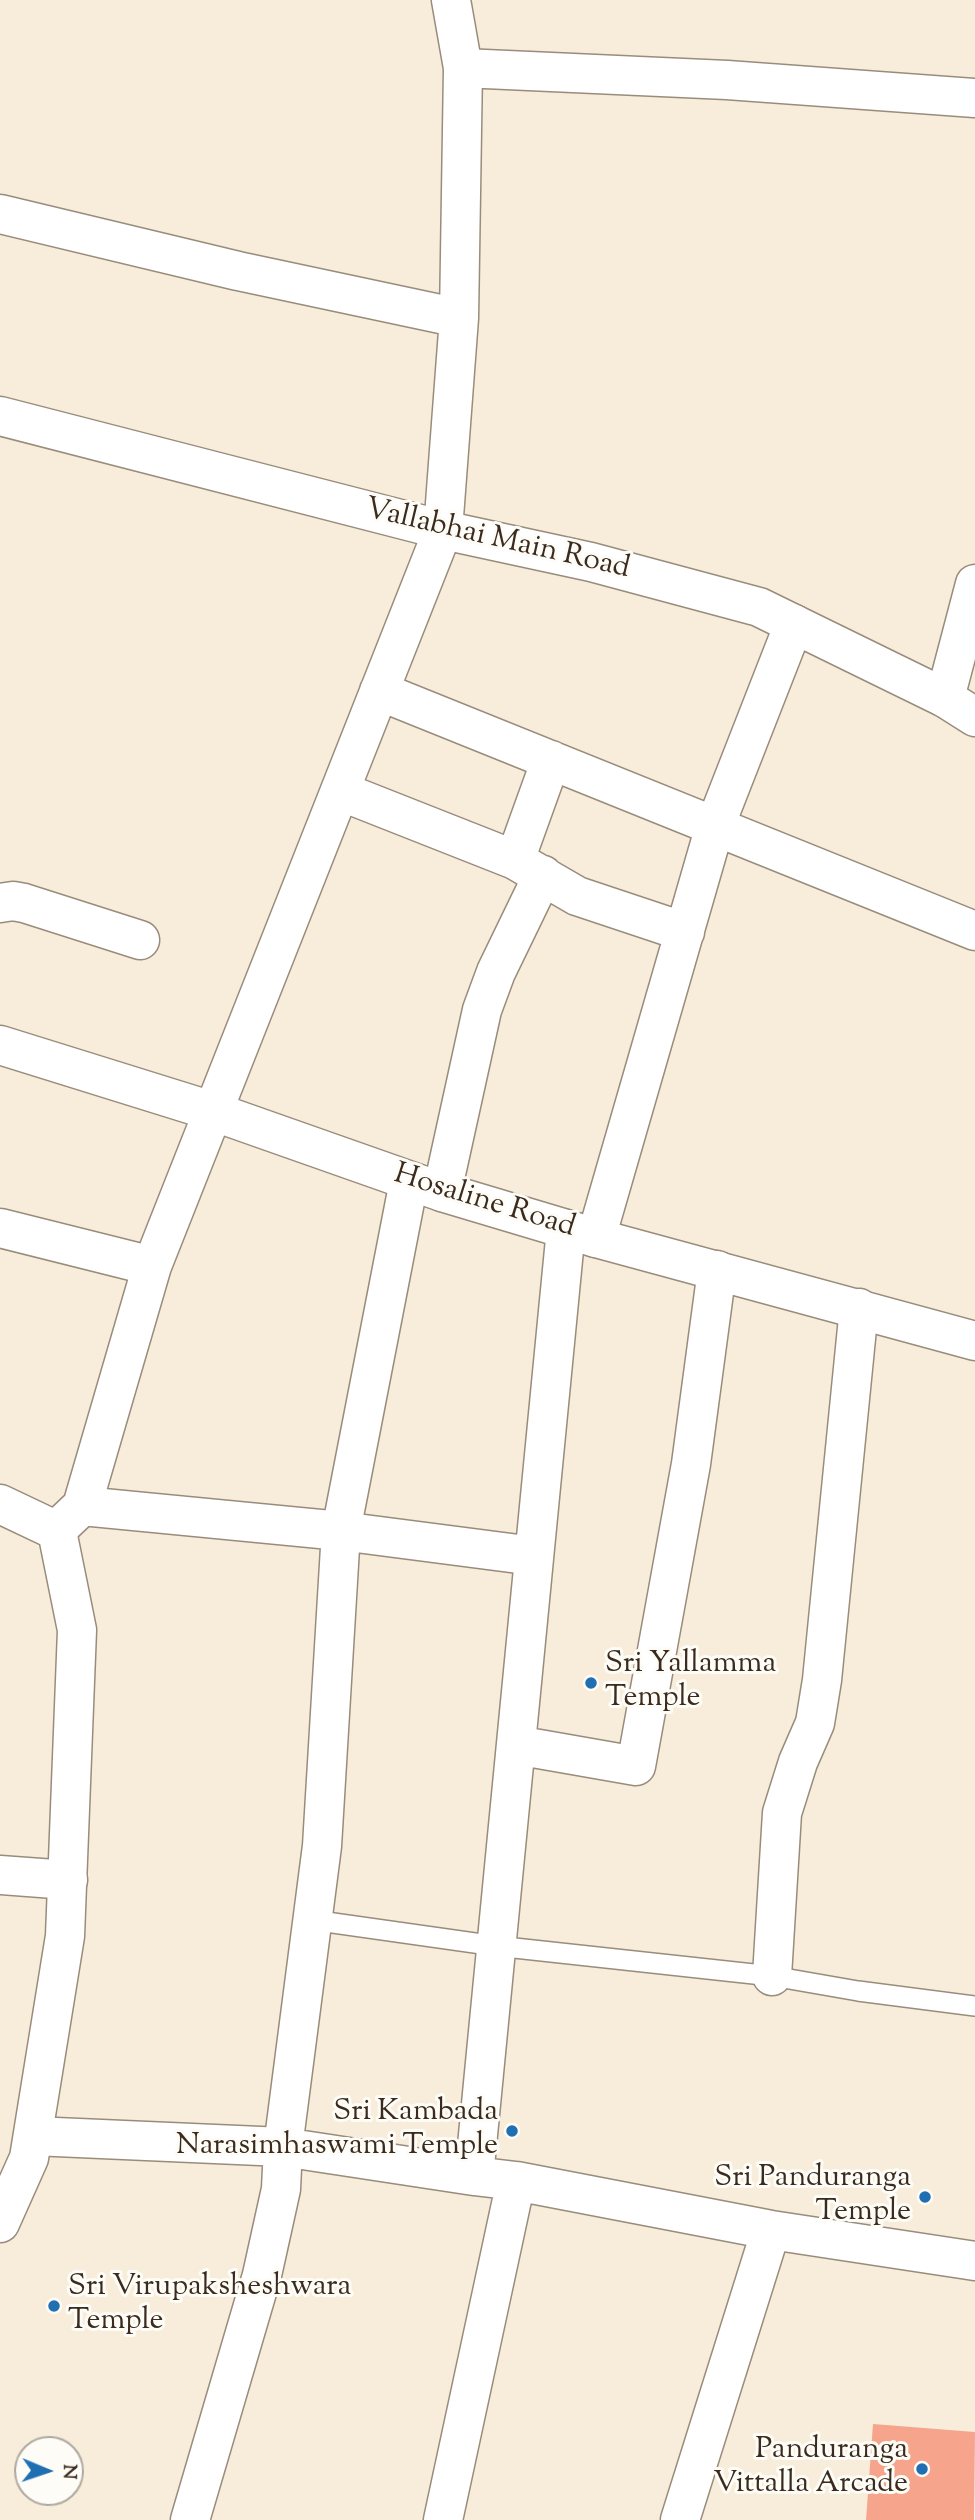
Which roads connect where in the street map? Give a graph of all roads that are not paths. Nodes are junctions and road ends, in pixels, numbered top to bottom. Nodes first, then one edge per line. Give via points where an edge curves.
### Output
1 (451, 0) edge
2 (463, 68) junction
3 (975, 98) edge
4 (0, 214) edge
5 (459, 318) junction
6 (0, 416) edge
7 (443, 530) junction
8 (975, 584) edge
9 (794, 624) junction
10 (379, 691) junction
11 (960, 707) edge
12 (551, 760) junction
13 (340, 790) junction
14 (715, 826) junction
15 (529, 868) junction
16 (0, 903) edge
17 (975, 931) edge
18 (684, 932) junction
19 (140, 940) dead end
20 (0, 1045) edge
21 (212, 1111) junction
22 (425, 1186) junction
23 (0, 1228) edge
24 (581, 1233) junction
25 (152, 1266) junction
26 (717, 1270) junction
27 (859, 1308) junction
28 (975, 1340) edge
29 (0, 1504) edge
30 (69, 1518) junction
31 (341, 1531) junction
32 (534, 1556) junction
33 (516, 1745) junction
34 (0, 1875) edge
35 (68, 1880) junction
36 (312, 1920) junction
37 (496, 1946) junction
38 (772, 1976) junction
39 (975, 2006) edge
40 (33, 2136) junction
41 (283, 2147) junction
42 (474, 2176) junction
43 (516, 2181) junction
44 (0, 2224) edge
45 (771, 2230) junction
46 (975, 2261) edge
47 (190, 2520) edge
48 (443, 2520) edge
49 (680, 2520) edge

1 - 2 street
2 - 3 street
2 - 5 street
4 - 5 street
5 - 7 street
6 - 7 street, Vallabhai Main Road
7 - 9 street, Vallabhai Main Road via 759,607
7 - 10 street
8 - 11 street
9 - 11 street, Vallabhai Main Road
9 - 14 street
10 - 12 street
10 - 13 street
12 - 14 street
12 - 15 street
13 - 15 street
13 - 21 street
14 - 17 street
14 - 18 street
15 - 18 street via 577,896
15 - 22 street
16 - 19 street via 24,903
18 - 24 street
20 - 21 street, Hosaline Road
21 - 22 street, Hosaline Road
21 - 25 street
22 - 24 street, Hosaline Road
22 - 31 street
23 - 25 street
24 - 26 street, Hosaline Road
24 - 32 street
25 - 30 street
26 - 27 street, Hosaline Road
26 - 33 street via 691,1464 636,1766
27 - 28 street, Hosaline Road
27 - 38 street via 822,1679 815,1723 782,1813
29 - 30 street
30 - 31 street
30 - 35 street via 77,1630
31 - 32 street
31 - 36 street via 322,1846
32 - 33 street
33 - 37 street
34 - 35 street
35 - 40 street via 65,1936
36 - 37 lane
36 - 41 street
37 - 38 lane
37 - 42 street
38 - 39 lane
40 - 41 street
40 - 44 street via 29,2158
41 - 42 street
41 - 47 street via 281,2189 262,2275
42 - 43 street
43 - 45 street
43 - 48 street
45 - 46 street
45 - 49 street

